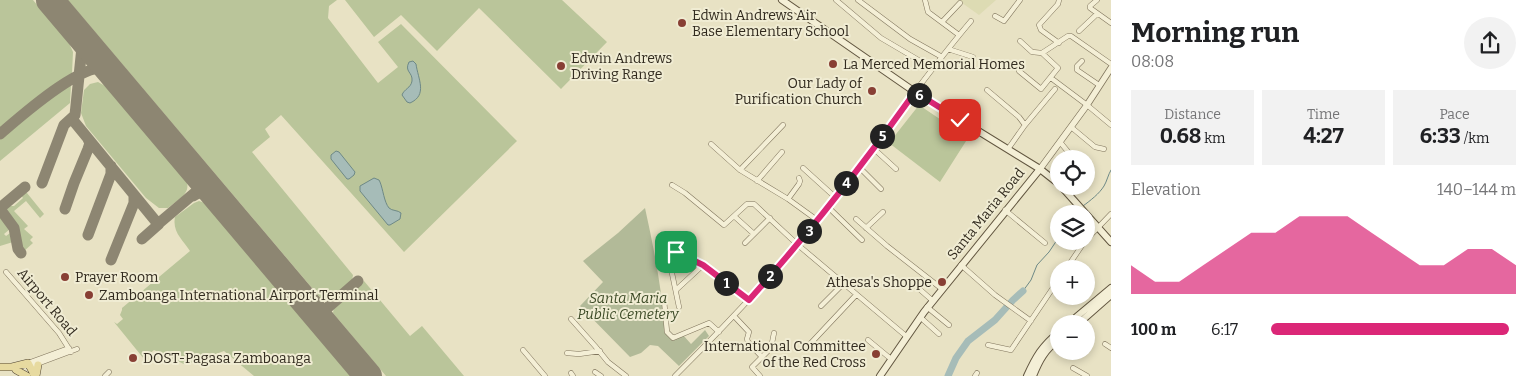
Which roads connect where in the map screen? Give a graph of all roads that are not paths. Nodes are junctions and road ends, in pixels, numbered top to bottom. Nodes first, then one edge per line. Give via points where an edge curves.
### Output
1 (782, 0) edge
2 (836, 0) edge
3 (858, 0) edge
4 (925, 0) edge
5 (1020, 0) edge
6 (1059, 0) edge
7 (1097, 0) edge
8 (960, 3) dead end
9 (1097, 14) junction
10 (995, 16) dead end
11 (971, 21) dead end
12 (942, 22) junction
13 (1111, 23) edge
14 (1079, 31) dead end
15 (959, 35) junction
16 (1020, 42) dead end
17 (1059, 43) junction
18 (948, 49) junction
19 (1042, 54) junction
20 (942, 57) junction
21 (973, 57) dead end
22 (1082, 61) dead end
23 (1111, 66) edge
24 (932, 68) junction
25 (1020, 71) dead end
26 (1051, 78) junction
27 (1099, 85) junction
28 (1055, 89) dead end
29 (987, 90) dead end
30 (915, 92) junction
31 (1087, 105) junction
32 (783, 125) dead end
33 (1025, 125) junction
34 (1111, 125) edge
35 (1071, 127) junction
36 (1060, 142) junction
37 (710, 144) dead end
38 (872, 148) junction
39 (1104, 149) dead end
40 (1008, 150) junction
41 (1067, 150) edge
42 (782, 152) dead end
43 (858, 167) junction
44 (804, 168) dead end
45 (896, 168) dead end
46 (1040, 169) junction
47 (740, 170) junction
48 (1050, 177) edge
49 (799, 178) dead end
50 (757, 181) junction
51 (672, 185) dead end
52 (881, 189) dead end
53 (1069, 195) edge
54 (835, 197) junction
55 (788, 200) junction
56 (828, 207) junction
57 (1005, 210) junction
58 (882, 212) dead end
59 (1111, 214) edge
60 (734, 216) junction
61 (770, 218) junction
62 (856, 219) dead end
63 (817, 220) junction
64 (1099, 227) junction
65 (866, 228) junction
66 (1095, 231) edge
67 (754, 234) junction
68 (862, 240) dead end
69 (1045, 242) dead end
70 (1111, 242) edge
71 (745, 243) dead end
72 (798, 245) junction
73 (703, 265) junction
74 (960, 265) junction
75 (6, 272) dead end
76 (843, 284) junction
77 (917, 287) dead end
78 (1111, 288) edge
79 (942, 289) junction
80 (676, 290) junction
81 (1050, 293) edge
82 (856, 295) junction
83 (1111, 295) edge
84 (664, 300) dead end
85 (749, 300) junction
86 (933, 301) junction
87 (679, 306) dead end
88 (821, 306) dead end
89 (927, 307) junction
90 (1079, 315) edge
91 (1088, 315) edge
92 (734, 316) junction
93 (920, 317) junction
94 (571, 320) dead end
95 (1032, 321) junction
96 (949, 325) dead end
97 (719, 332) junction
98 (774, 333) dead end
99 (940, 334) dead end
100 (906, 336) junction
101 (868, 340) dead end
102 (811, 343) dead end
103 (1049, 343) joint
104 (988, 344) dead end
105 (1105, 344) dead end
106 (1111, 348) edge
107 (77, 349) dead end
108 (70, 350) junction
109 (524, 350) dead end
110 (600, 351) junction
111 (567, 353) dead end
112 (762, 357) junction
113 (891, 359) junction
114 (38, 365) junction
115 (0, 367) edge
116 (1073, 368) dead end
117 (13, 369) junction
118 (27, 369) edge
119 (0, 371) edge
120 (621, 371) junction
121 (110, 372) dead end
122 (595, 372) dead end
123 (36, 376) edge
124 (105, 376) edge
125 (545, 376) edge
126 (601, 376) edge
127 (617, 376) edge
128 (626, 376) edge
129 (675, 376) edge
130 (760, 376) edge
131 (880, 376) edge
132 (1027, 376) edge
133 (1033, 376) edge
134 (1087, 376) edge

1 - 30 main road
2 - 24 street via 882,38
3 - 20 street via 910,39
4 - 12 street via 928,12
5 - 10 street via 1004,21
6 - 17 street via 1039,25
7 - 9 street via 1090,6
8 - 12 street
9 - 13 street
9 - 14 street
11 - 15 street
12 - 15 street
15 - 18 street
16 - 19 street via 1032,52
17 - 19 street
17 - 23 street via 1071,36
18 - 20 street
18 - 21 street
19 - 26 street via 1058,68
20 - 24 street
22 - 27 street via 1077,66 1078,70
23 - 27 street, Santa Maria Road
24 - 30 street
25 - 26 street via 1039,89
26 - 31 street
27 - 31 street, Santa Maria Road
28 - 33 street
29 - 33 street
30 - 38 street
30 - 40 main road
31 - 34 street
31 - 35 street, Santa Maria Road
32 - 47 street
33 - 40 street
35 - 36 street, Santa Maria Road
35 - 39 street via 1095,147
36 - 41 street
36 - 46 street, Santa Maria Road
37 - 47 street
38 - 43 street
38 - 45 street
40 - 46 main road
42 - 50 street
43 - 52 street
43 - 54 street
44 - 54 street
46 - 48 main road
46 - 57 main road, Santa Maria Road
47 - 50 street
49 - 55 street via 799,184
50 - 55 street
51 - 60 street via 723,225
53 - 64 main road
54 - 56 street
55 - 63 street
56 - 63 street
56 - 68 street
57 - 69 street
57 - 74 main road, Santa Maria Road
58 - 65 street
59 - 64 street
60 - 61 street via 750,203
60 - 67 street
61 - 67 street
61 - 72 street
62 - 65 street
63 - 72 street
64 - 66 street
64 - 70 main road
65 - 79 street
67 - 71 street
72 - 76 street
72 - 85 street
73 - 80 street
73 - 80 street via 673,250 669,252
73 - 85 street
74 - 79 main road, Santa Maria Road
74 - 95 street
75 - 108 street, Airport Road via 60,333
76 - 82 street
76 - 88 street
77 - 86 street
78 - 90 main road
79 - 86 main road, Santa Maria Road
80 - 87 street
81 - 95 street
82 - 100 street
82 - 102 street
83 - 91 main road
84 - 97 street via 666,332 673,338 709,323
85 - 92 street
86 - 89 main road, Santa Maria Road
89 - 93 main road, Santa Maria Road
89 - 96 street
92 - 97 street
92 - 112 street via 748,332 748,342
93 - 99 street
93 - 100 main road, Santa Maria Road
94 - 110 street
95 - 104 street via 1011,350
97 - 129 street
98 - 112 street via 771,348
100 - 113 main road, Santa Maria Road
101 - 113 street
103 - 132 main road via 1038,351
103 - 133 main road
105 - 106 street
107 - 108 street
108 - 114 street, Airport Road
108 - 118 street, Airport Road
109 - 125 street
110 - 111 street
110 - 120 street
112 - 130 street via 752,367
113 - 131 main road, Santa Maria Road
114 - 118 street, Airport Road
114 - 123 main road
115 - 117 main road
116 - 134 street
117 - 118 main road
117 - 119 main road
118 - 123 main road
120 - 127 street
120 - 128 street
121 - 124 street
122 - 126 street

